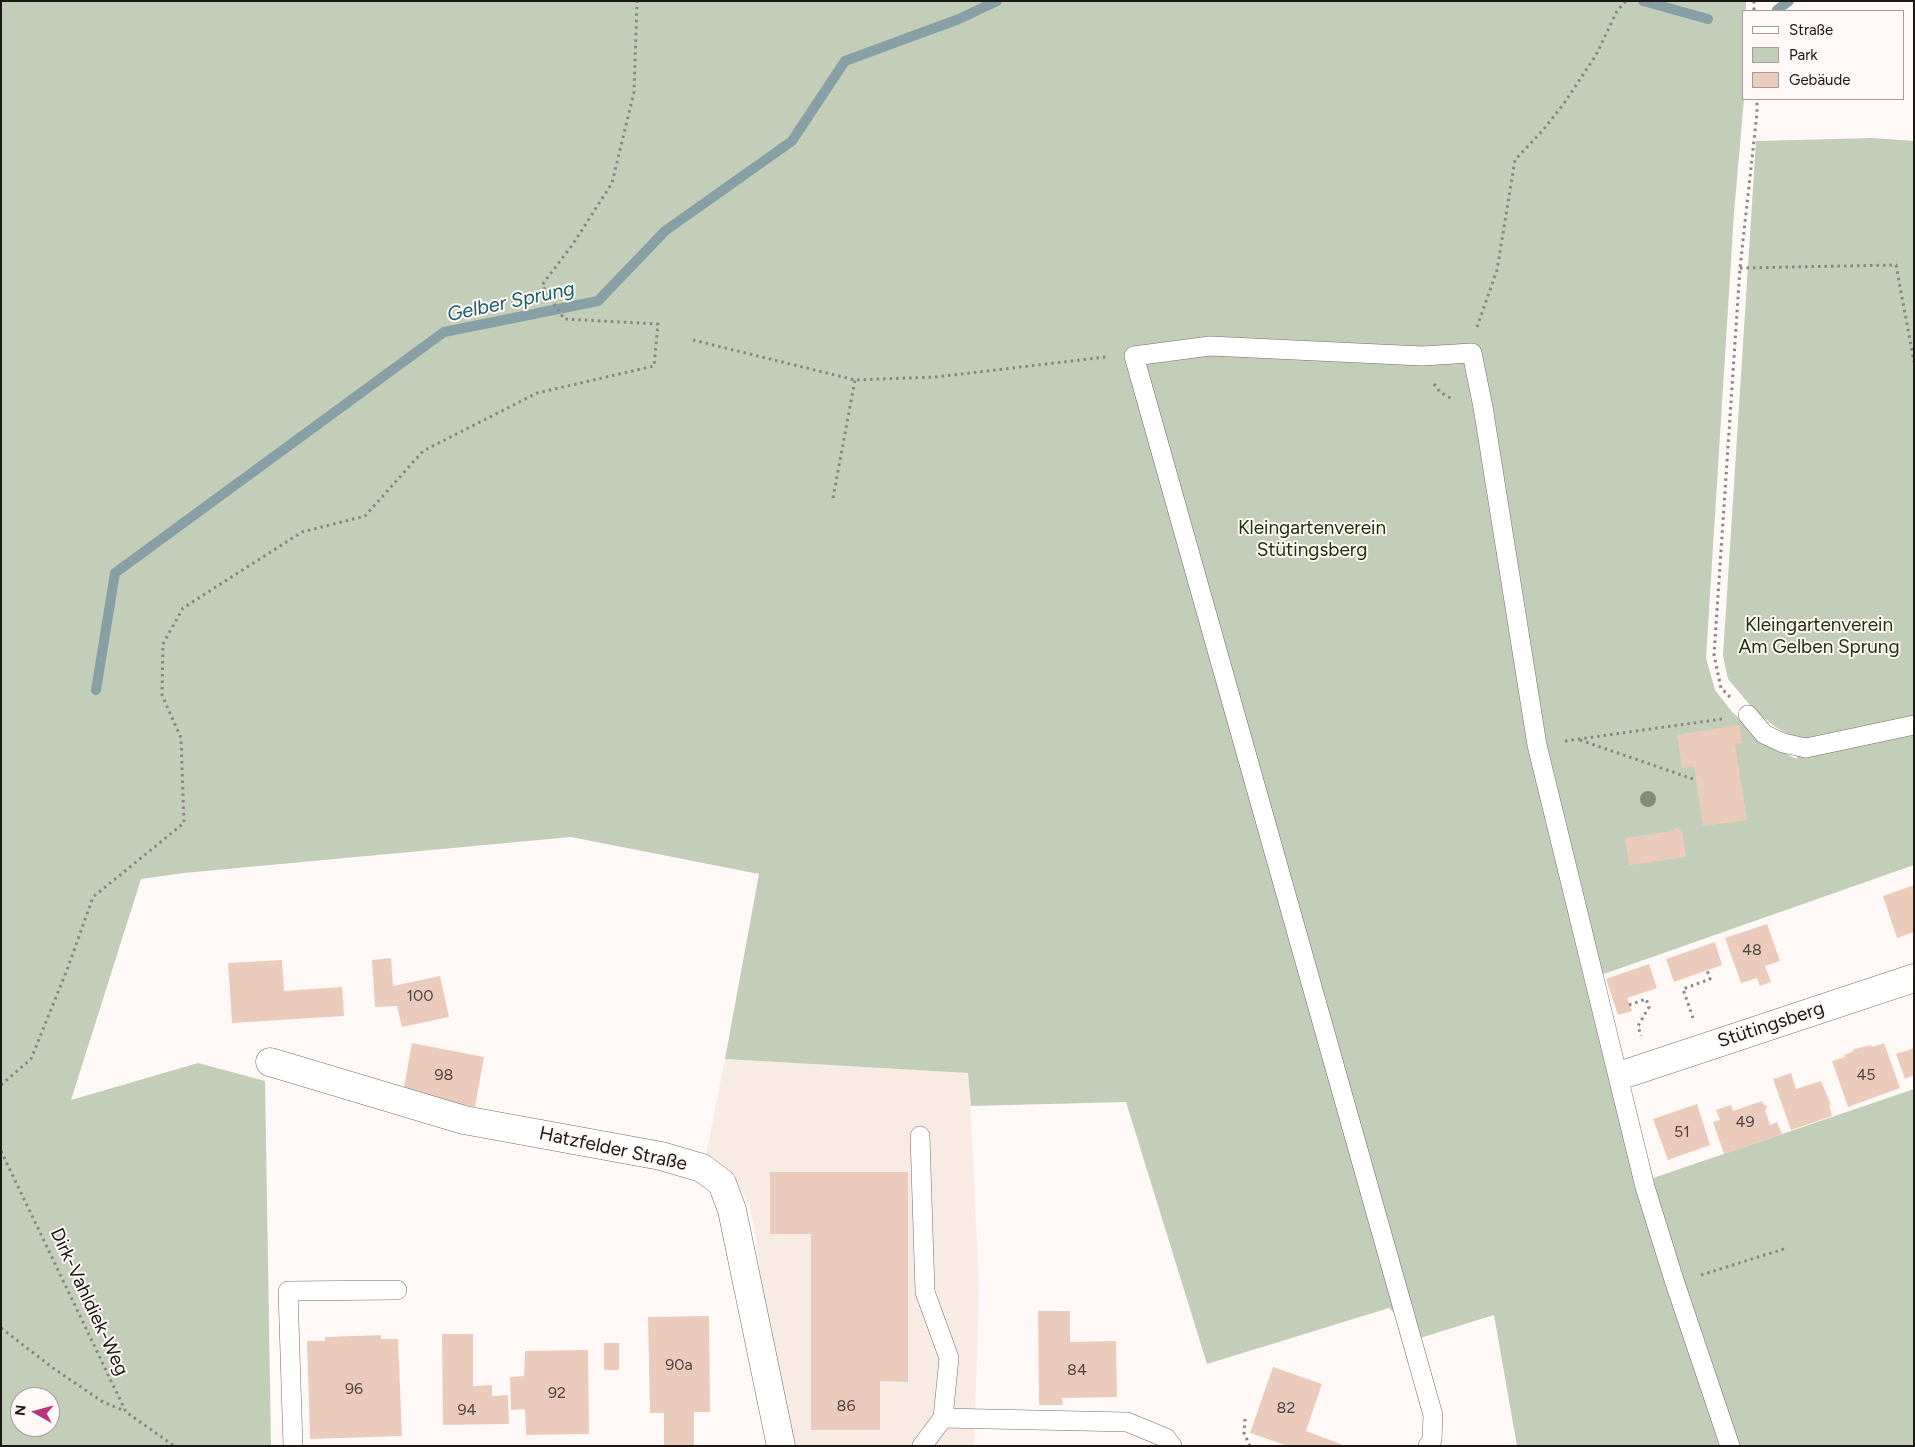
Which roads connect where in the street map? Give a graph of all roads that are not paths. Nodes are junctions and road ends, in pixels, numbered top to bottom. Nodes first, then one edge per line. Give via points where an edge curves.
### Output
1 (1748, 715) road end
2 (1914, 725) edge
3 (1914, 978) edge
4 (270, 1062) dead end
5 (1638, 1069) road end
6 (920, 1136) dead end
7 (397, 1290) dead end
8 (943, 1418) junction
9 (293, 1446) edge
10 (781, 1446) edge
11 (922, 1446) edge
12 (1172, 1446) edge
13 (1428, 1446) edge
14 (1730, 1446) edge

1 - 2 lane via 1764,734 1806,748
3 - 5 street, Stütingsberg
4 - 10 street, Hatzfelder Straße via 464,1120 661,1156 702,1168 722,1183 732,1210
6 - 8 lane via 925,1292 949,1358
7 - 9 lane via 288,1291
8 - 11 lane
8 - 12 lane via 1127,1422 1166,1438
13 - 14 lane via 1432,1440 1433,1414 1134,356 1210,346 1422,356 1472,353 1537,745 1645,1187

